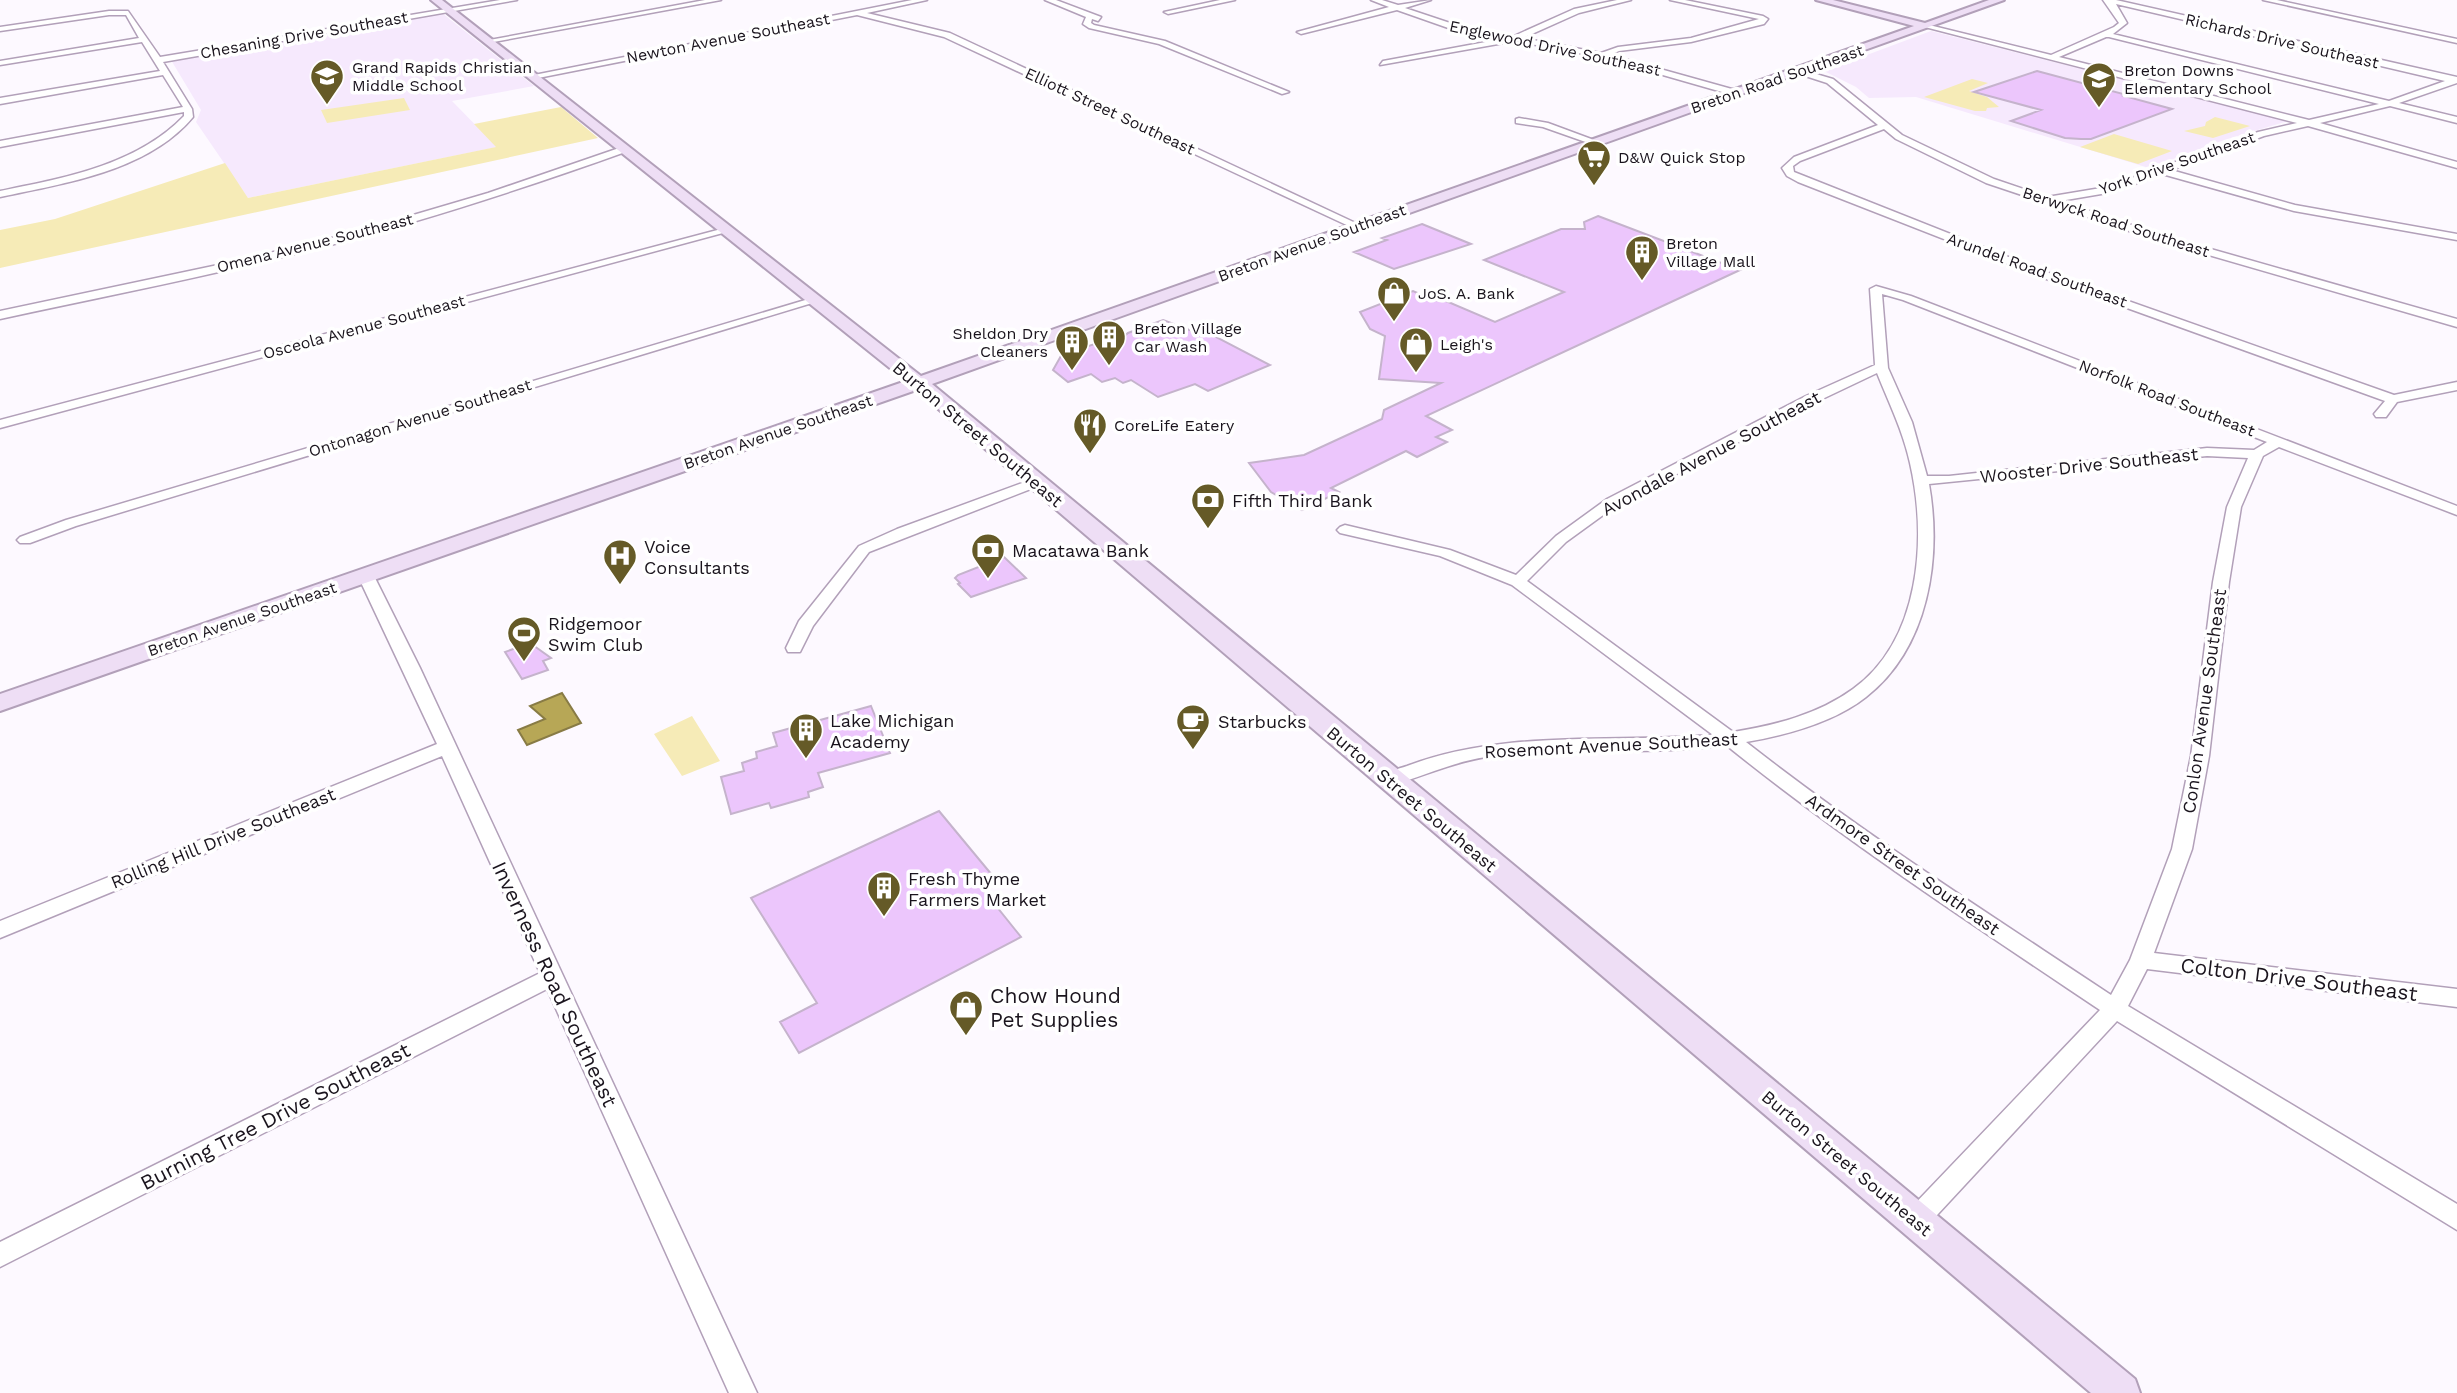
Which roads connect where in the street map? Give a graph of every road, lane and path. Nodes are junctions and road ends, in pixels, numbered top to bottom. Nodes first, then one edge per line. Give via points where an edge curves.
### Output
1 (436, 0) edge
2 (513, 0) edge
3 (717, 0) edge
4 (923, 0) edge
5 (1049, 0) edge
6 (1231, 0) edge
7 (1375, 0) edge
8 (1427, 0) edge
9 (1628, 0) edge
10 (1674, 0) edge
11 (1822, 0) edge
12 (1999, 0) edge
13 (2109, 0) edge
14 (2267, 0) edge
15 (1217, 1) edge
16 (1396, 8) junction
17 (450, 11) junction
18 (1168, 12) dead end
19 (858, 13) junction
20 (1089, 18) junction
21 (1105, 20) dead end
22 (1925, 26) junction
23 (0, 29) edge
24 (1301, 32) dead end
25 (2109, 35) junction
26 (145, 39) junction
27 (1514, 40) junction
28 (488, 41) junction
29 (2457, 41) edge
30 (1601, 55) junction
31 (2051, 58) junction
32 (159, 60) junction
33 (0, 63) edge
34 (1383, 63) dead end
35 (1799, 71) junction
36 (167, 72) junction
37 (533, 76) junction
38 (2456, 80) edge
39 (1285, 92) dead end
40 (1736, 93) junction
41 (0, 101) edge
42 (2388, 104) junction
43 (188, 109) junction
44 (2457, 120) edge
45 (1519, 121) dead end
46 (2308, 122) junction
47 (1883, 126) junction
48 (1597, 143) junction
49 (0, 144) edge
50 (625, 149) junction
51 (1554, 158) joint
52 (2457, 165) edge
53 (2162, 172) junction
54 (0, 194) edge
55 (2044, 200) junction
56 (1357, 226) junction
57 (729, 230) junction
58 (2457, 237) edge
59 (1876, 289) joint
60 (816, 300) junction
61 (0, 315) edge
62 (2457, 323) edge
63 (1882, 366) junction
64 (919, 383) junction
65 (2457, 386) edge
66 (2393, 399) junction
67 (2381, 414) dead end
68 (0, 424) edge
69 (2278, 441) junction
70 (2257, 454) junction
71 (1921, 481) junction
72 (1036, 482) junction
73 (2457, 511) edge
74 (1345, 530) dead end
75 (25, 540) dead end
76 (366, 576) junction
77 (1518, 582) junction
78 (794, 648) dead end
79 (0, 703) edge
80 (1732, 740) junction
81 (447, 747) junction
82 (1389, 780) junction
83 (0, 930) edge
84 (2141, 960) junction
85 (551, 977) junction
86 (2457, 998) edge
87 (2115, 1009) junction
88 (2457, 1218) edge
89 (1916, 1220) junction
90 (0, 1255) edge
91 (743, 1393) edge
92 (2121, 1393) edge

1 - 17 main road, Burton Street Southeast
2 - 17 street
3 - 28 street
4 - 19 street, Newton Avenue Southeast
5 - 20 street
6 - 15 street
7 - 16 street, Englewood Drive Southeast
8 - 16 street
9 - 27 street via 1577,11
10 - 30 street via 1764,19 1691,40
11 - 22 main road
12 - 22 main road, Breton Road Southeast
13 - 25 street via 2123,23
13 - 38 street, Richards Drive Southeast
14 - 29 street
15 - 18 street
16 - 24 street
16 - 27 street, Englewood Drive Southeast
17 - 28 main road, Burton Street Southeast
17 - 32 street, Chesaning Drive Southeast
19 - 37 street, Newton Avenue Southeast
19 - 56 street, Elliott Street Southeast via 947,35
20 - 21 street
20 - 39 street via 1090,27 1122,27
22 - 31 street
22 - 35 main road, Breton Road Southeast
23 - 26 street via 124,12 132,15
25 - 31 street
25 - 42 street
26 - 32 street
26 - 33 street
27 - 30 street, Englewood Drive Southeast
27 - 34 street
28 - 37 main road, Burton Street Southeast
30 - 40 street, Englewood Drive Southeast
31 - 46 street
32 - 36 street
35 - 40 main road, Breton Road Southeast
35 - 47 street, Berwyck Road Southeast via 1830,81
36 - 41 street
36 - 43 street
37 - 50 main road, Burton Street Southeast
38 - 42 street, York Drive Southeast
40 - 48 main road, Breton Road Southeast
42 - 44 street
42 - 46 street, York Drive Southeast
43 - 49 street
43 - 54 street via 189,117 172,136 135,156 77,176
45 - 48 street
46 - 52 street
46 - 53 street, York Drive Southeast via 2260,134
47 - 55 street, Berwyck Road Southeast via 1957,167
47 - 66 street, Arundel Road Southeast via 1788,163 1787,169 1801,180 2045,275
48 - 51 main road, Breton Road Southeast
50 - 57 main road, Burton Street Southeast
50 - 61 street, Omena Avenue Southeast via 375,230
51 - 56 main road, Breton Avenue Southeast
53 - 55 street, York Drive Southeast via 2109,190
53 - 58 street via 2294,208
55 - 62 street, Berwyck Road Southeast
56 - 64 main road, Breton Avenue Southeast
57 - 60 main road, Burton Street Southeast
57 - 68 street, Osceola Avenue Southeast
59 - 63 street, Rosemont Avenue Southeast
59 - 69 street, Norfolk Road Southeast
60 - 64 main road, Burton Street Southeast
60 - 75 street, Ontonagon Avenue Southeast
63 - 71 street, Rosemont Avenue Southeast via 1906,425
63 - 77 street, Avondale Avenue Southeast via 1612,502 1561,539
64 - 72 main road, Burton Street Southeast
64 - 76 main road, Breton Avenue Southeast
65 - 66 street
66 - 67 street
69 - 70 street
69 - 73 street, Norfolk Road Southeast
70 - 71 street, Wooster Drive Southeast via 2207,452
70 - 84 street, Conlon Avenue Southeast via 2234,507 2200,756 2182,849
71 - 80 street, Rosemont Avenue Southeast via 1927,537 1920,590 1894,656 1841,704 1800,724
72 - 78 street via 864,549 805,625
72 - 82 main road, Burton Street Southeast
74 - 77 street, Ardmore Street Southeast via 1445,553
76 - 79 main road, Breton Avenue Southeast
76 - 81 street, Inverness Road Southeast
77 - 80 street, Ardmore Street Southeast
80 - 82 street, Rosemont Avenue Southeast via 1501,749 1422,766
80 - 87 street, Ardmore Street Southeast via 1925,881
81 - 83 street, Rolling Hill Drive Southeast
81 - 85 street, Inverness Road Southeast
82 - 89 main road, Burton Street Southeast
84 - 86 street, Colton Drive Southeast
84 - 87 street, Conlon Avenue Southeast
85 - 90 street, Burning Tree Drive Southeast
85 - 91 street, Inverness Road Southeast
87 - 88 street, Ardmore Street Southeast
87 - 89 street, Conlon Avenue Southeast
89 - 92 main road, Burton Street Southeast

